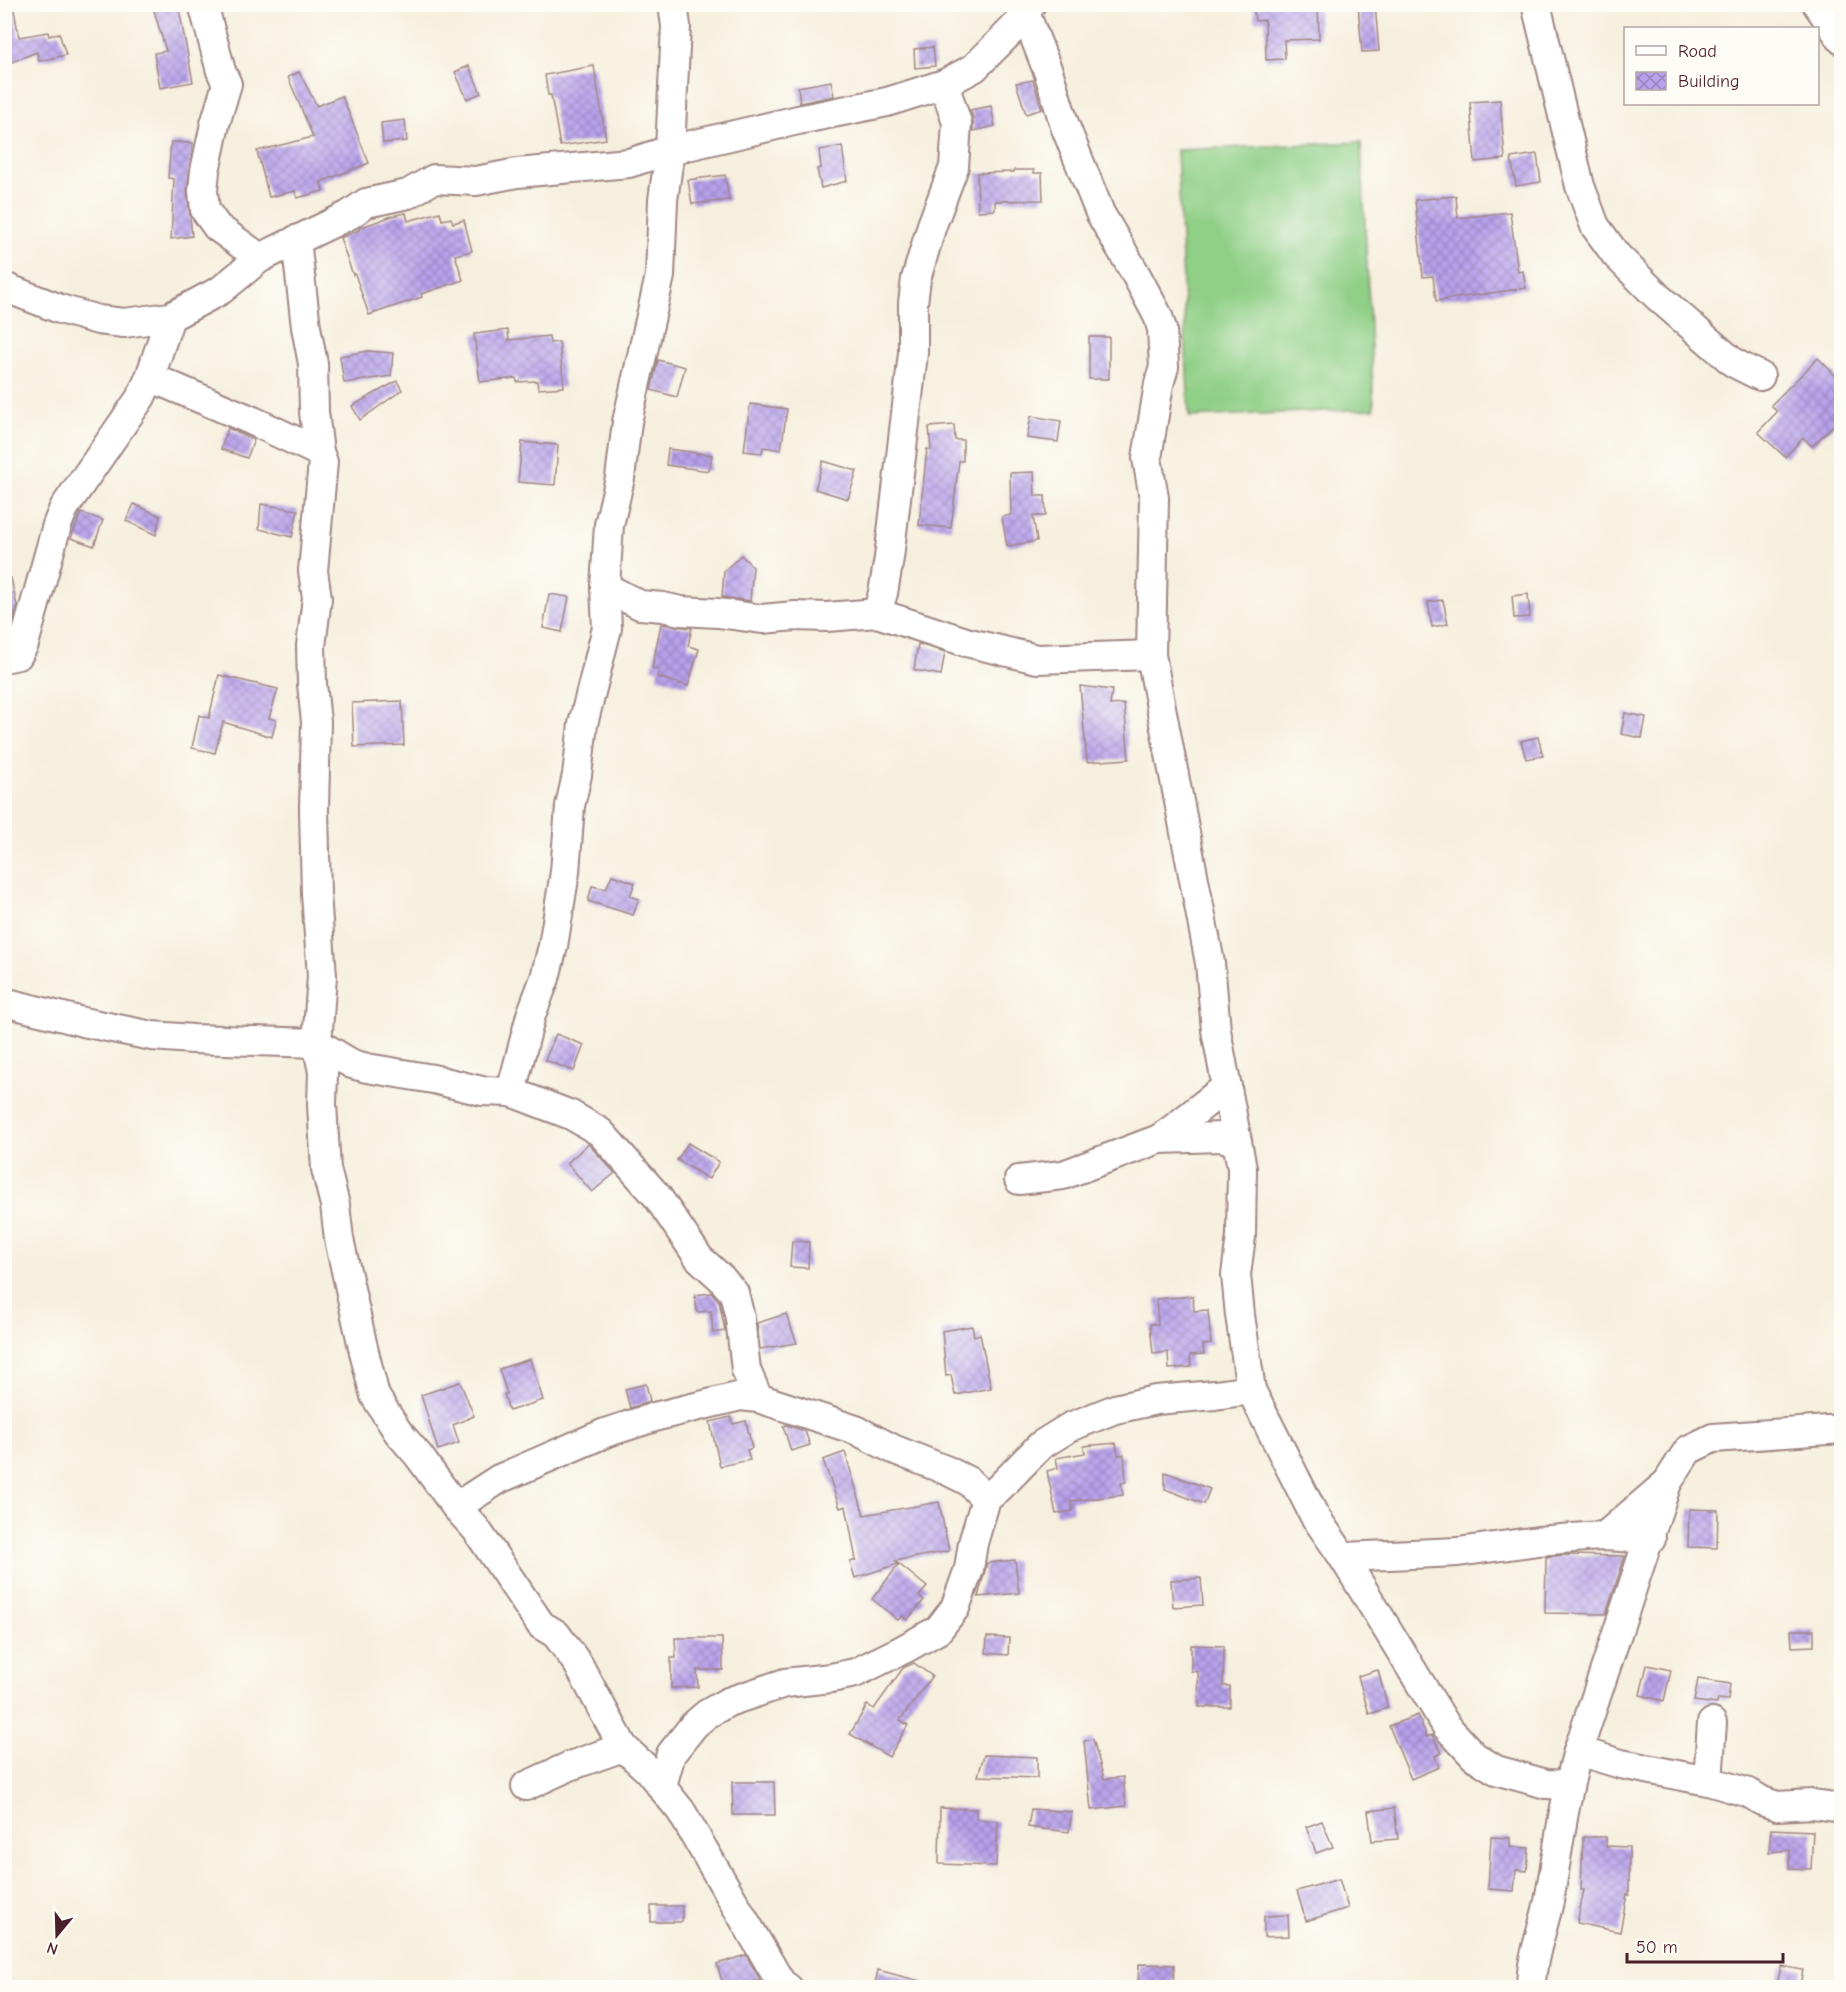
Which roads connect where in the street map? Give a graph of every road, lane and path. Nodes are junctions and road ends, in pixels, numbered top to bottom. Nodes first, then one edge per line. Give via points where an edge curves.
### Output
1 (203, 4) edge
2 (673, 4) edge
3 (1536, 4) edge
4 (1817, 4) edge
5 (1025, 8) edge
6 (1842, 40) edge
7 (944, 84) junction
8 (670, 150) junction
9 (296, 240) junction
10 (260, 258) junction
11 (4, 287) edge
12 (170, 317) junction
13 (1760, 376) dead end
14 (150, 377) junction
15 (319, 452) junction
16 (605, 587) junction
17 (877, 612) junction
18 (1151, 655) junction
19 (4, 656) edge
20 (4, 1002) edge
21 (317, 1043) junction
22 (1227, 1087) junction
23 (511, 1092) junction
24 (1160, 1139) junction
25 (1237, 1142) junction
26 (1019, 1180) dead end
27 (1251, 1390) junction
28 (758, 1398) junction
29 (1842, 1429) edge
30 (1668, 1483) junction
31 (986, 1499) junction
32 (456, 1507) junction
33 (1605, 1536) junction
34 (1650, 1539) junction
35 (1343, 1557) junction
36 (1712, 1723) dead end
37 (623, 1747) junction
38 (1578, 1751) junction
39 (655, 1778) junction
40 (1708, 1781) junction
41 (1569, 1785) junction
42 (526, 1786) dead end
43 (1842, 1808) edge
44 (781, 1986) edge
45 (1532, 1988) edge

1 - 10 street via 227,84 205,171 205,210 217,227
2 - 8 street via 676,26
3 - 13 street via 1580,186 1595,226 1616,255 1658,297 1734,363
4 - 6 street
5 - 7 street via 974,68
5 - 18 street via 1093,197 1162,329 1164,367 1147,458 1154,498
7 - 8 street via 887,102
7 - 17 street via 957,123 954,167 916,279 908,398 889,558
8 - 9 street via 629,163 517,173 476,181 434,179 408,194 366,203
8 - 16 street via 663,200 660,276 627,422 609,525
9 - 10 street
9 - 15 street via 313,364
10 - 12 street via 221,290
11 - 12 street via 98,320 124,324
12 - 14 street
14 - 15 street
14 - 19 street via 135,406 64,508 24,644 18,655
15 - 21 street via 323,462 311,646 316,722 316,894 322,976
16 - 17 street via 640,605 762,619
16 - 23 street via 606,628 583,724 553,946
17 - 18 street via 966,642 1037,658
18 - 22 street via 1210,963 1216,1030
20 - 21 street via 152,1036
21 - 23 street via 352,1064 367,1068 433,1078 482,1091
21 - 32 street via 323,1072 326,1169 375,1396
22 - 24 street
22 - 25 street
23 - 28 street via 571,1115 600,1132 657,1196 699,1258 734,1293 746,1370
24 - 25 street via 1221,1137
24 - 26 street via 1063,1175
25 - 27 street via 1242,1198 1236,1275
27 - 31 street via 1156,1400 1115,1409 1070,1427 1041,1445
27 - 35 street via 1314,1515
28 - 31 street via 856,1430 948,1471 968,1482
28 - 32 street via 741,1396 625,1426 499,1479
29 - 30 street via 1713,1438 1688,1450
30 - 33 street
30 - 34 street
31 - 39 street via 956,1608 938,1630 855,1672 785,1683 728,1702 694,1725
32 - 37 street via 476,1529 541,1625 556,1634 578,1664
33 - 34 street
33 - 35 street via 1458,1552
34 - 38 street
35 - 41 street via 1447,1726 1466,1748 1504,1773 1546,1784
36 - 40 street
37 - 39 street
37 - 42 street
38 - 40 street
38 - 41 street
39 - 44 street via 714,1865
40 - 43 street via 1777,1806 1813,1804
41 - 45 street via 1549,1903 1531,1971

